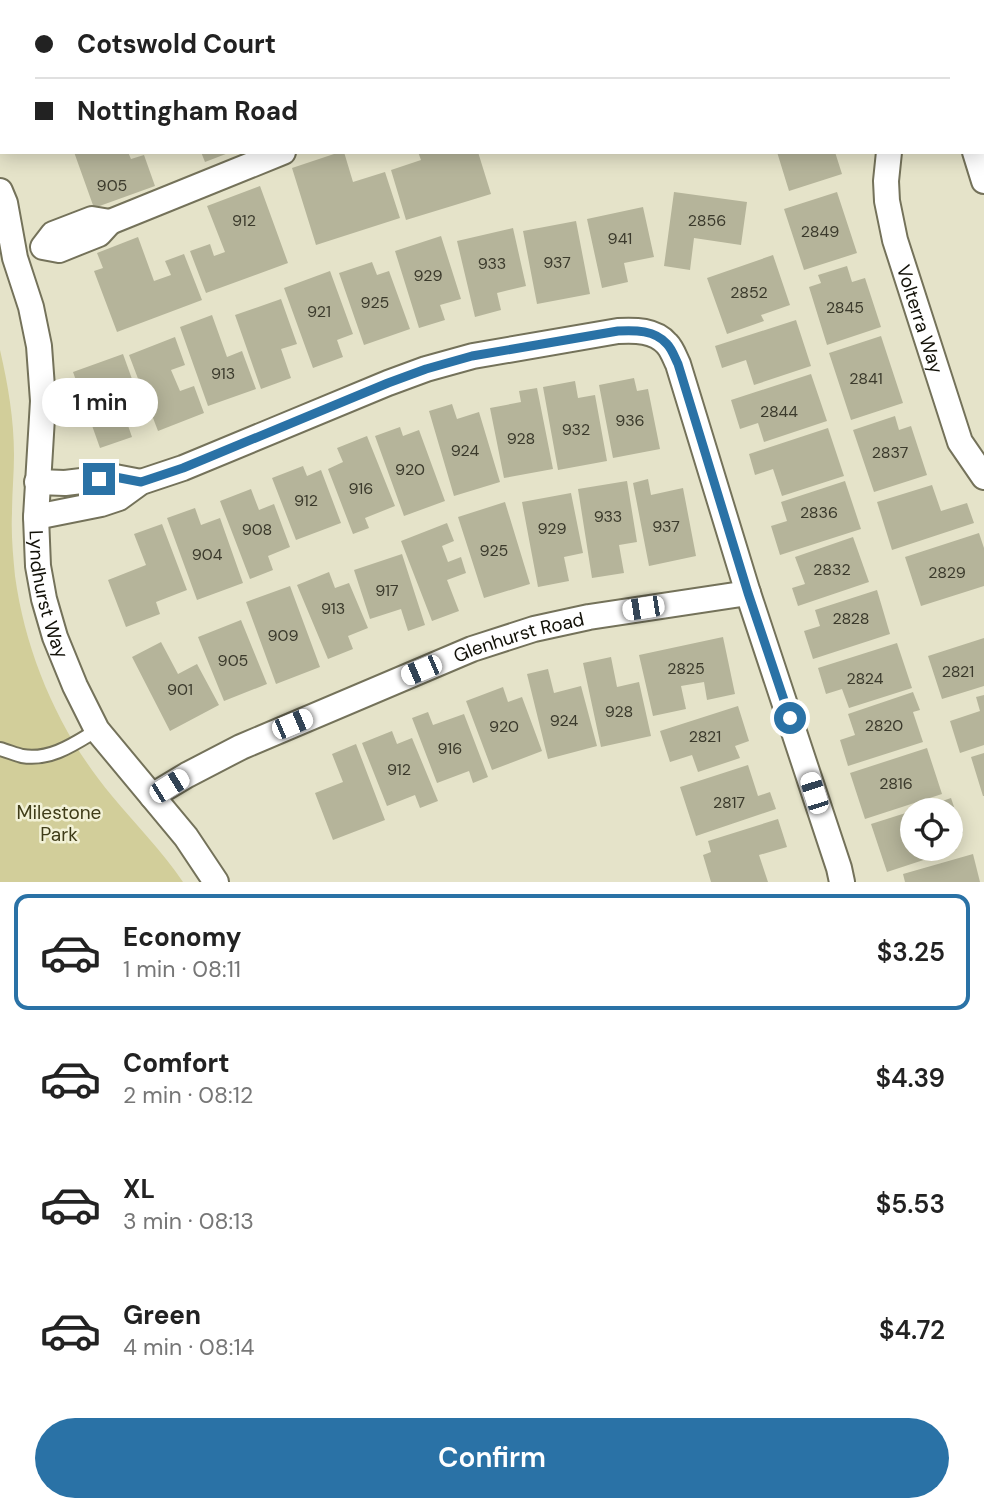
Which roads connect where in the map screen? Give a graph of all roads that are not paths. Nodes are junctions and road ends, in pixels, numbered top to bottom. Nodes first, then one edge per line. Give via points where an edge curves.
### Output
1 (278, 154) edge
2 (889, 154) edge
3 (976, 154) edge
4 (984, 181) edge
5 (0, 191) edge
6 (7, 250) edge
7 (984, 477) edge
8 (37, 482) junction
9 (141, 482) junction
10 (36, 517) junction
11 (748, 593) junction
12 (97, 730) junction
13 (0, 749) edge
14 (152, 796) junction
15 (216, 882) edge
16 (842, 882) edge

1 - 6 street via 110,222 92,219 68,237 53,234 43,247
2 - 7 street, Volterra Way via 887,201 895,240 960,442
3 - 4 street
5 - 6 street, Lyndhurst Way via 5,203
6 - 8 street, Lyndhurst Way via 31,307 40,362 43,401
8 - 9 street via 115,477
8 - 10 street, Lyndhurst Way
9 - 10 street via 119,498
9 - 11 street via 426,369 472,356 637,330 658,336 678,364
10 - 12 street, Lyndhurst Way via 38,566 55,637
11 - 14 street, Glenhurst Road via 589,617 472,649 241,747
11 - 16 street
12 - 13 lane via 44,756
12 - 14 street, Lyndhurst Way
14 - 15 street, Lyndhurst Way

